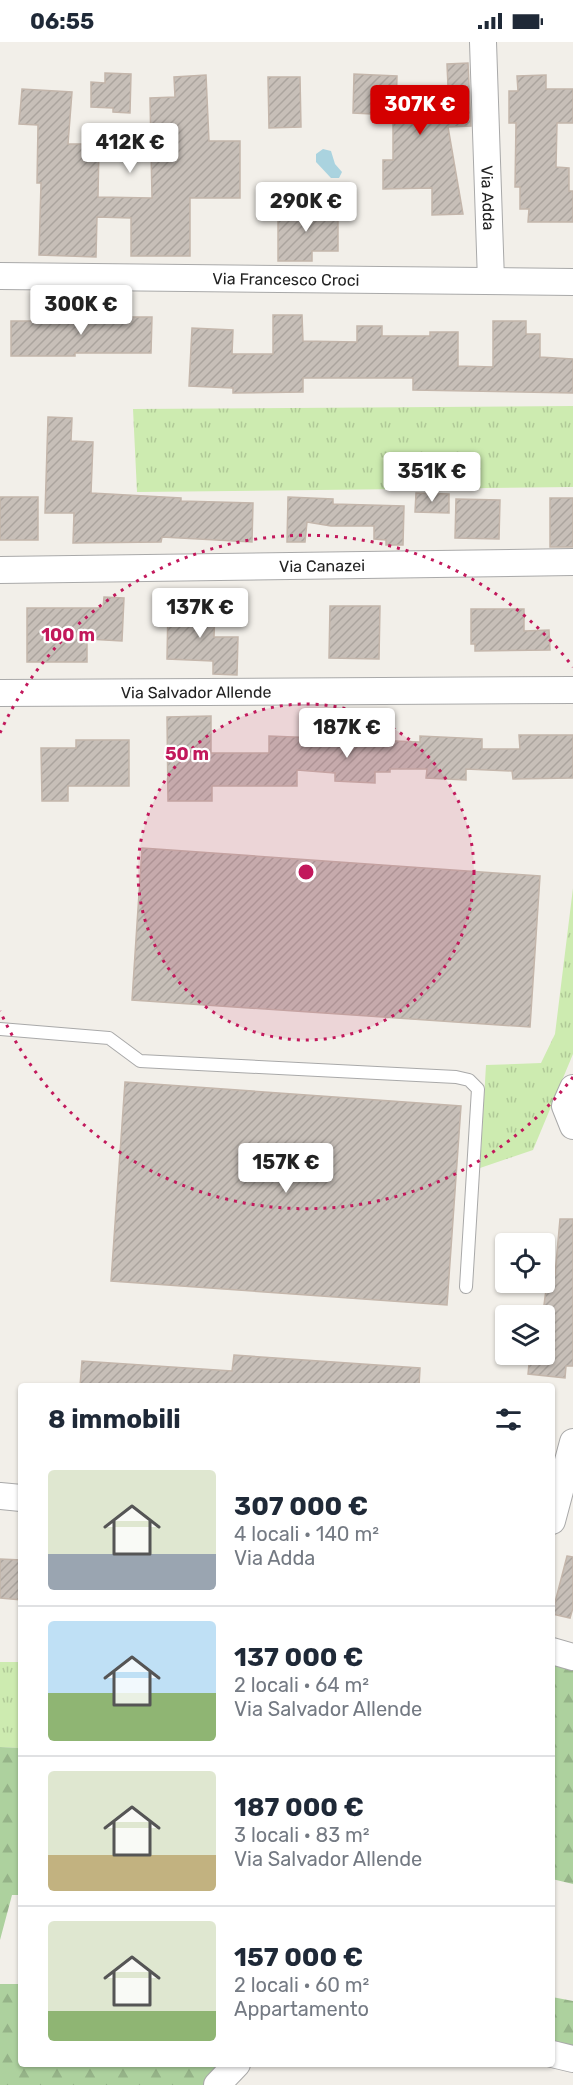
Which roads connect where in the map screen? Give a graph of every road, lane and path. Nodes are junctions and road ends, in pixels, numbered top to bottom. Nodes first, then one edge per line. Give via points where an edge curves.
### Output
1 (483, 42) edge
2 (0, 276) edge
3 (491, 281) junction
4 (573, 282) edge
5 (573, 562) edge
6 (0, 570) edge
7 (573, 690) edge
8 (0, 693) edge
9 (0, 1029) edge
10 (466, 1287) dead end
11 (573, 1442) edge
12 (0, 1496) edge
13 (18, 1498) edge
14 (555, 1510) edge
15 (555, 1652) edge
16 (573, 1657) edge
17 (555, 2055) edge
18 (573, 2059) edge
19 (234, 2067) edge
20 (217, 2085) edge

1 - 3 street, Via Adda
2 - 3 street, Via Francesco Croci
3 - 4 street, Via Francesco Croci
5 - 6 street, Via Canazei
7 - 8 street, Via Salvador Allende
9 - 10 lane via 109,1038 140,1060 469,1080 478,1089
11 - 14 street
12 - 13 street
15 - 16 street
17 - 18 street
19 - 20 street

